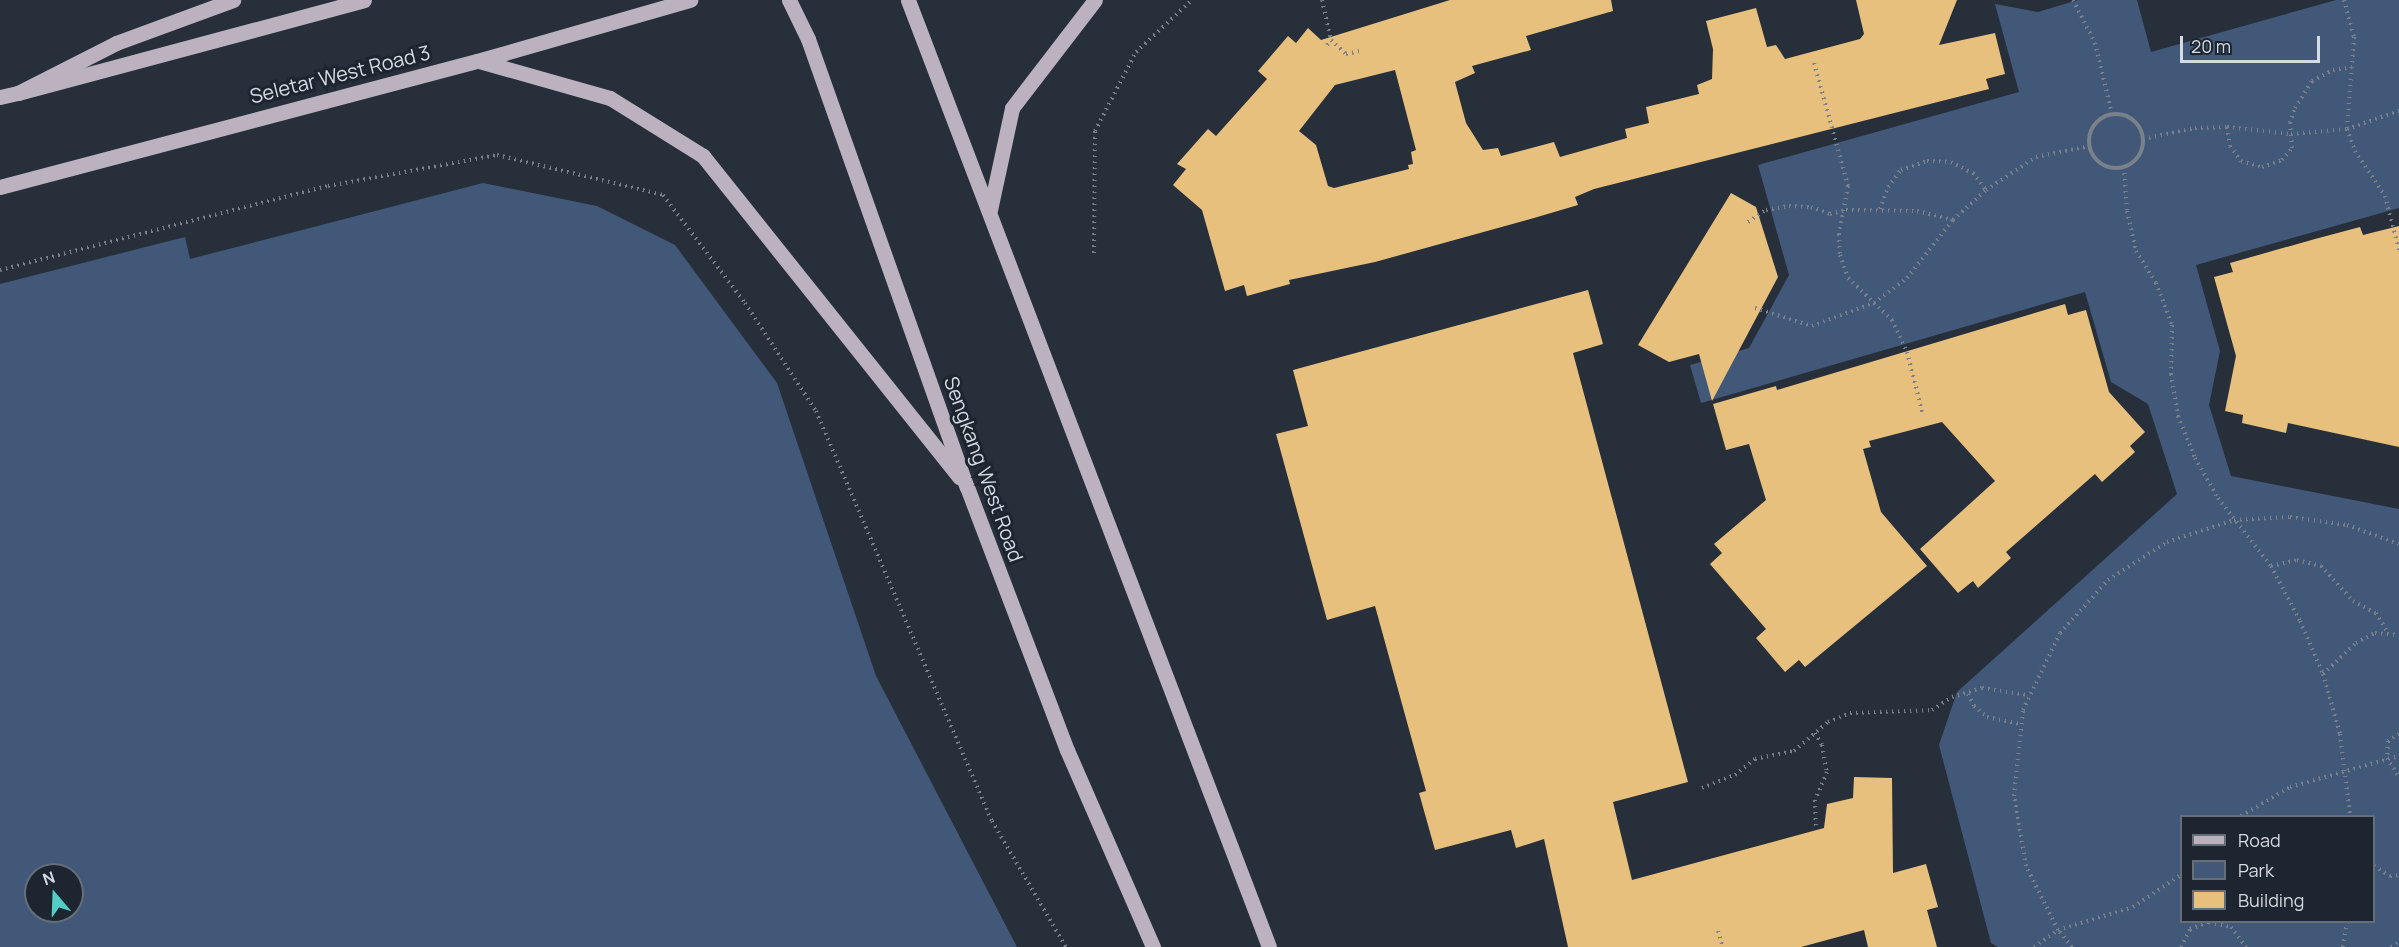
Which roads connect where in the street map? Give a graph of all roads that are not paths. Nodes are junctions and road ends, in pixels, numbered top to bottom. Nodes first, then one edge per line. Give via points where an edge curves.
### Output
1 (233, 0) edge
2 (364, 0) edge
3 (690, 0) edge
4 (789, 0) edge
5 (908, 0) edge
6 (1095, 0) edge
7 (477, 61) junction
8 (18, 93) junction
9 (0, 97) edge
10 (0, 187) edge
11 (990, 210) junction
12 (967, 487) junction
13 (1154, 947) edge
14 (1269, 947) edge

1 - 8 main road via 116,44
2 - 8 main road
3 - 7 main road, Seletar West Road 3
4 - 12 main road, Sengkang West Road via 808,39
5 - 11 main road
6 - 11 main road via 1012,108
7 - 10 main road, Seletar West Road 3
7 - 12 main road via 610,98 703,156
8 - 9 main road
11 - 14 main road
12 - 13 main road, Sengkang West Road via 1067,750

